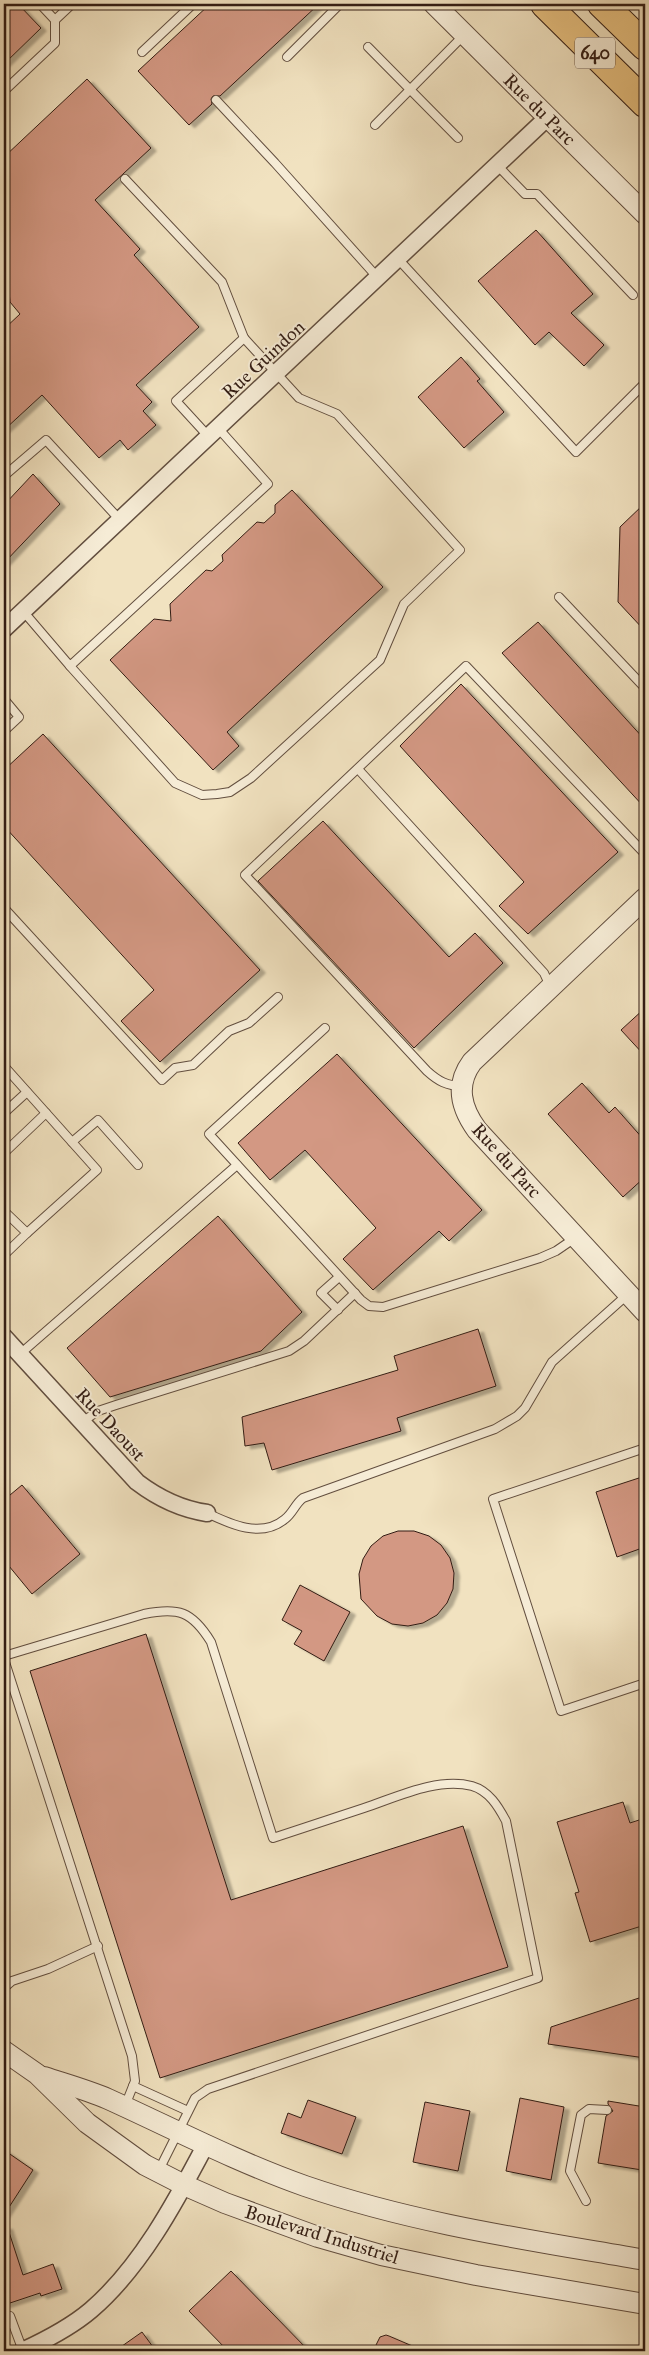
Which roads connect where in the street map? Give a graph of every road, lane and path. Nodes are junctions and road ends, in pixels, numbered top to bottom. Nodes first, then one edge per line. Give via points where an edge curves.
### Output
1 (40, 4) edge
2 (72, 4) edge
3 (193, 4) edge
4 (340, 4) edge
5 (434, 4) edge
6 (545, 4) edge
7 (602, 4) edge
8 (55, 20) junction
9 (465, 34) junction
10 (645, 46) edge
11 (368, 48) dead end
12 (142, 52) dead end
13 (287, 57) dead end
14 (410, 90) junction
15 (4, 91) edge
16 (216, 100) dead end
17 (645, 103) edge
18 (548, 117) junction
19 (375, 125) dead end
20 (458, 138) dead end
21 (498, 165) junction
22 (125, 179) dead end
23 (645, 214) edge
24 (399, 260) junction
25 (378, 278) junction
26 (633, 295) dead end
27 (244, 338) junction
28 (276, 375) junction
29 (645, 383) edge
30 (214, 433) junction
31 (4, 476) edge
32 (120, 520) junction
33 (559, 597) dead end
34 (23, 611) junction
35 (4, 629) edge
36 (70, 666) junction
37 (645, 688) edge
38 (4, 699) edge
39 (4, 731) edge
40 (358, 769) junction
41 (645, 854) edge
42 (645, 898) edge
43 (4, 908) edge
44 (551, 987) junction
45 (278, 997) dead end
46 (325, 1028) dead end
47 (4, 1066) edge
48 (462, 1086) junction
49 (27, 1092) junction
50 (4, 1113) edge
51 (46, 1113) junction
52 (72, 1142) junction
53 (4, 1153) edge
54 (138, 1165) dead end
55 (237, 1165) junction
56 (4, 1211) edge
57 (27, 1234) junction
58 (577, 1237) junction
59 (4, 1255) edge
60 (340, 1277) junction
61 (355, 1294) junction
62 (628, 1294) junction
63 (338, 1310) junction
64 (645, 1312) edge
65 (4, 1337) edge
66 (20, 1354) junction
67 (82, 1422) junction
68 (645, 1448) edge
69 (206, 1513) joint
70 (4, 1658) edge
71 (645, 1683) edge
72 (98, 1946) junction
73 (4, 1988) edge
74 (4, 2051) edge
75 (37, 2074) junction
76 (133, 2086) junction
77 (125, 2107) junction
78 (607, 2110) dead end
79 (188, 2111) junction
80 (178, 2133) junction
81 (205, 2146) junction
82 (157, 2172) junction
83 (184, 2186) junction
84 (586, 2201) dead end
85 (645, 2260) edge
86 (645, 2304) edge
87 (10, 2316) dead end
88 (22, 2351) edge

1 - 8 lane
2 - 8 lane
3 - 12 lane
4 - 13 lane
5 - 9 street, Rue du Parc
6 - 17 highway, 640
7 - 10 highway, 640
8 - 15 lane via 55,43
9 - 14 lane
9 - 18 street, Rue du Parc
11 - 14 lane
14 - 19 lane
14 - 20 lane
16 - 25 lane
18 - 21 street, Rue Guindon
18 - 23 street, Rue du Parc
21 - 24 street, Rue Guindon
21 - 26 lane via 525,194 537,194
22 - 27 lane via 222,282
24 - 25 street, Rue Guindon
24 - 29 lane via 576,452
25 - 28 street, Rue Guindon
27 - 28 lane
27 - 30 lane via 176,401
28 - 30 street, Rue Guindon
28 - 36 lane via 299,398 337,414 460,550 404,604 380,660 251,778 230,792 202,795 175,783
30 - 32 street, Rue Guindon
30 - 36 lane via 268,484
31 - 32 lane via 46,440
32 - 34 street, Rue Guindon
33 - 37 lane
34 - 35 street, Rue Guindon
34 - 36 lane
38 - 39 lane via 19,717
40 - 41 lane via 466,666
40 - 44 lane via 544,973
40 - 48 lane via 245,875 436,1080
42 - 44 street
43 - 45 lane via 162,1080 175,1068 193,1064 229,1031 249,1023
44 - 48 street via 472,1062
46 - 55 lane via 209,1134
47 - 49 lane
48 - 58 street, Rue du Parc via 463,1106 477,1130
49 - 50 lane
49 - 51 lane
51 - 52 lane
51 - 53 lane
52 - 54 lane via 98,1120
52 - 57 lane via 97,1170
55 - 60 lane
55 - 66 lane
56 - 57 lane
57 - 59 lane
58 - 61 lane via 540,1258 383,1308 369,1306
58 - 62 street, Rue du Parc
60 - 61 lane
60 - 63 lane via 322,1293
61 - 63 lane
62 - 64 street, Rue du Parc
62 - 69 lane via 552,1362 525,1408 495,1430 303,1498 285,1519 266,1528 243,1528
63 - 67 lane via 288,1352 107,1408
65 - 66 street, Rue Daoust
66 - 67 street, Rue Daoust
67 - 69 street, Rue Daoust via 138,1482 156,1496
68 - 71 lane via 493,1499 561,1711
70 - 72 lane
70 - 79 lane via 144,1614 185,1613 195,1620 211,1642 273,1838 420,1790 449,1784 484,1792 506,1821 538,1978 208,2089 195,2098
72 - 73 lane via 12,1981
72 - 76 lane via 132,2056 136,2074
74 - 75 street, Boulevard Industriel
75 - 77 street, Boulevard Industriel
75 - 82 street, Boulevard Industriel via 87,2123
76 - 77 lane
76 - 79 lane
77 - 80 street, Boulevard Industriel
78 - 84 lane via 588,2109 581,2115 570,2171
79 - 80 lane
80 - 81 street, Boulevard Industriel
80 - 82 lane
81 - 83 street
81 - 85 street, Boulevard Industriel via 305,2186 397,2214
82 - 83 street, Boulevard Industriel
83 - 86 street, Boulevard Industriel via 295,2229 381,2255
83 - 88 street via 145,2247 112,2290 80,2318
87 - 88 lane

